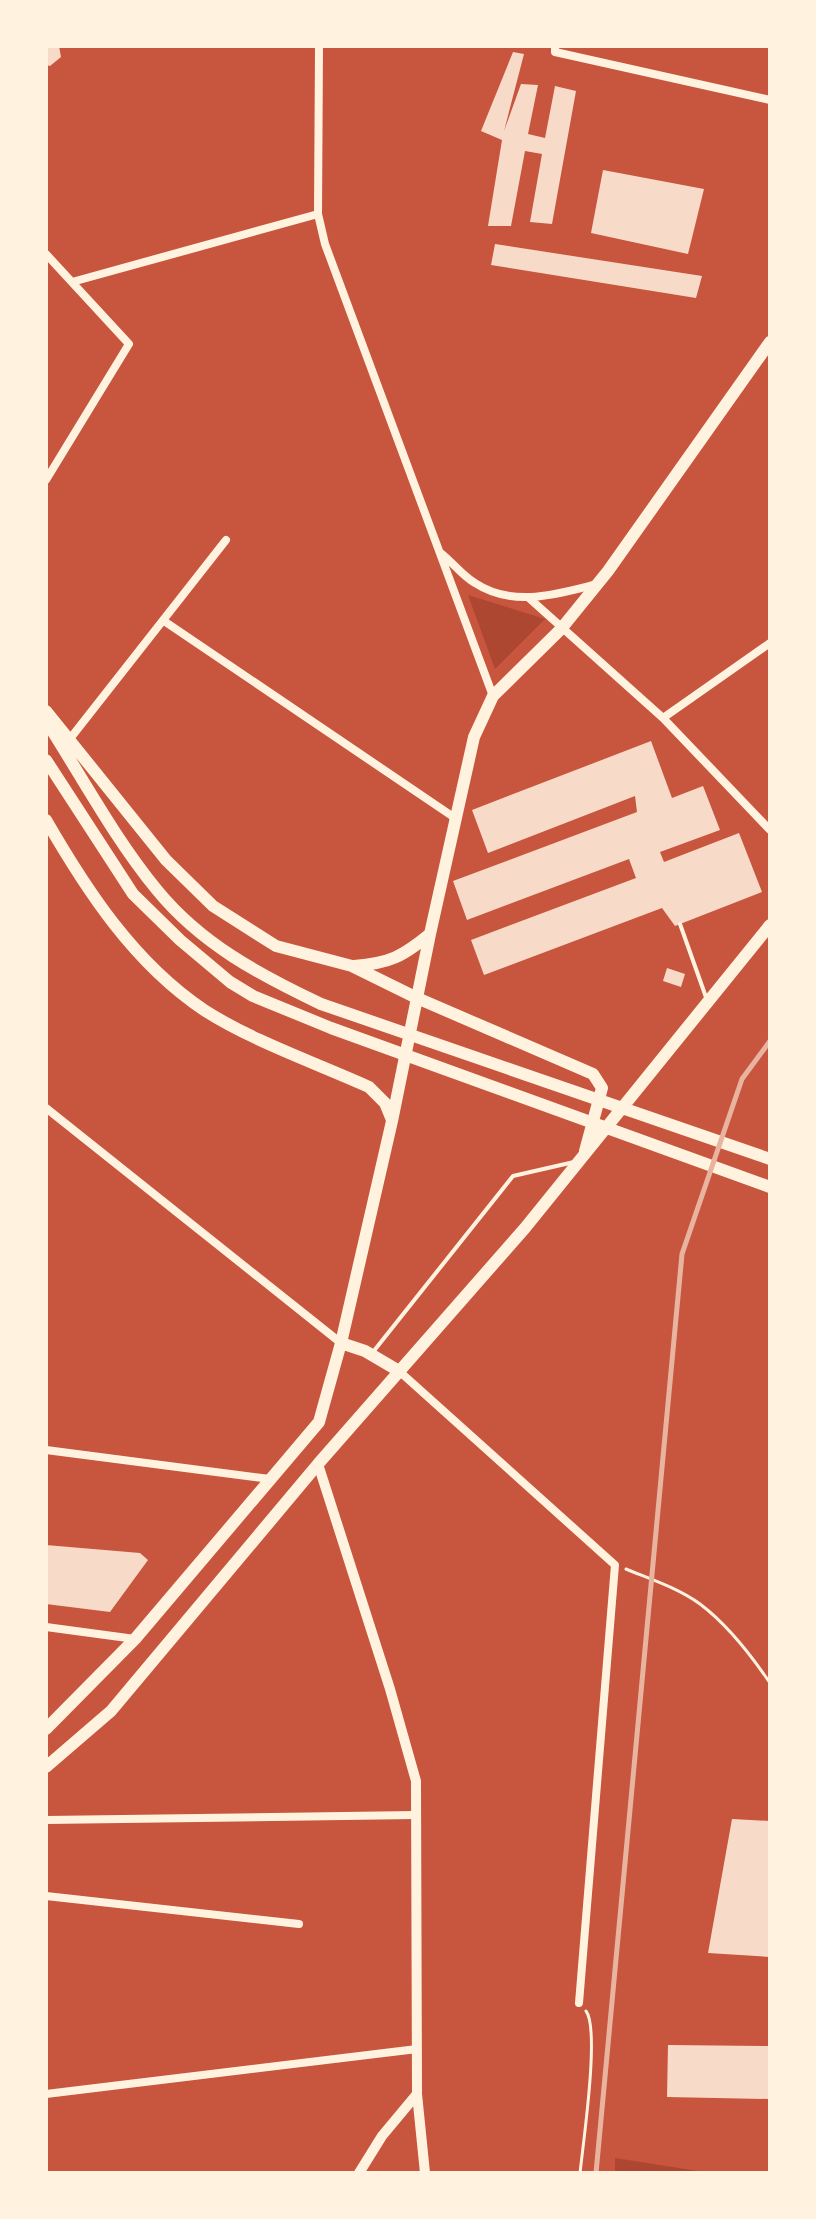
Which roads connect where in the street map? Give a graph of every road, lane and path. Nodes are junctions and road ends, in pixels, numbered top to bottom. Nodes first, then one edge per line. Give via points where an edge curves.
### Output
1 (319, 46) edge
2 (555, 49) edge
3 (770, 100) edge
4 (318, 214) junction
5 (46, 254) edge
6 (72, 282) junction
7 (770, 342) edge
8 (46, 480) edge
9 (226, 540) dead end
10 (442, 554) junction
11 (597, 584) junction
12 (529, 598) junction
13 (164, 621) junction
14 (561, 629) junction
15 (770, 643) edge
16 (493, 696) junction
17 (46, 711) edge
18 (663, 718) junction
19 (46, 721) edge
20 (69, 740) junction
21 (46, 760) edge
22 (455, 818) junction
23 (46, 820) edge
24 (770, 830) edge
25 (680, 924) dead end
26 (770, 925) edge
27 (430, 934) junction
28 (352, 966) junction
29 (417, 998) junction
30 (708, 1002) junction
31 (46, 1108) edge
32 (392, 1121) junction
33 (581, 1158) junction
34 (770, 1159) edge
35 (770, 1187) edge
36 (341, 1343) junction
37 (371, 1354) junction
38 (399, 1371) junction
39 (46, 1450) edge
40 (318, 1464) junction
41 (270, 1479) junction
42 (615, 1565) junction
43 (46, 1627) edge
44 (135, 1639) junction
45 (770, 1683) edge
46 (46, 1729) edge
47 (46, 1767) edge
48 (415, 1815) junction
49 (46, 1820) edge
50 (46, 1896) edge
51 (299, 1924) dead end
52 (579, 2003) joint
53 (417, 2049) junction
54 (46, 2094) edge
55 (417, 2094) junction
56 (359, 2173) edge
57 (425, 2173) edge
58 (580, 2173) edge

1 - 4 street
2 - 3 street
4 - 6 street
4 - 10 street
5 - 6 street
6 - 8 street via 129,344
7 - 11 main road
9 - 13 street
10 - 12 street via 475,584
10 - 16 street
11 - 12 street
11 - 14 main road
12 - 14 street
13 - 20 street
13 - 22 street
14 - 16 main road
14 - 18 street
15 - 18 street
16 - 22 main road via 474,737
17 - 20 main road
18 - 24 street
19 - 34 main road via 157,891 212,942 257,973 321,1004
20 - 28 main road via 166,860 213,906 276,946
21 - 35 main road via 133,894 202,960 253,996
22 - 27 main road
23 - 32 main road via 138,954 230,1025 369,1087 385,1103
25 - 30 lane
26 - 30 main road
27 - 28 main road via 384,964
27 - 29 main road
28 - 29 main road
29 - 32 main road
29 - 33 main road via 593,1074 602,1088
30 - 33 main road
31 - 36 street
32 - 36 main road
33 - 37 lane via 513,1176
33 - 38 main road
36 - 37 main road
36 - 41 main road via 319,1422
37 - 38 main road
38 - 40 main road
38 - 42 street
39 - 41 street
40 - 47 main road via 111,1711
40 - 48 street via 412,1765
41 - 44 main road
42 - 45 path via 699,1604 750,1654
42 - 52 street
43 - 44 street
44 - 46 main road
48 - 49 street
48 - 53 street
50 - 51 street
52 - 58 path via 592,2018
53 - 54 street
53 - 55 street
55 - 56 street
55 - 57 street

